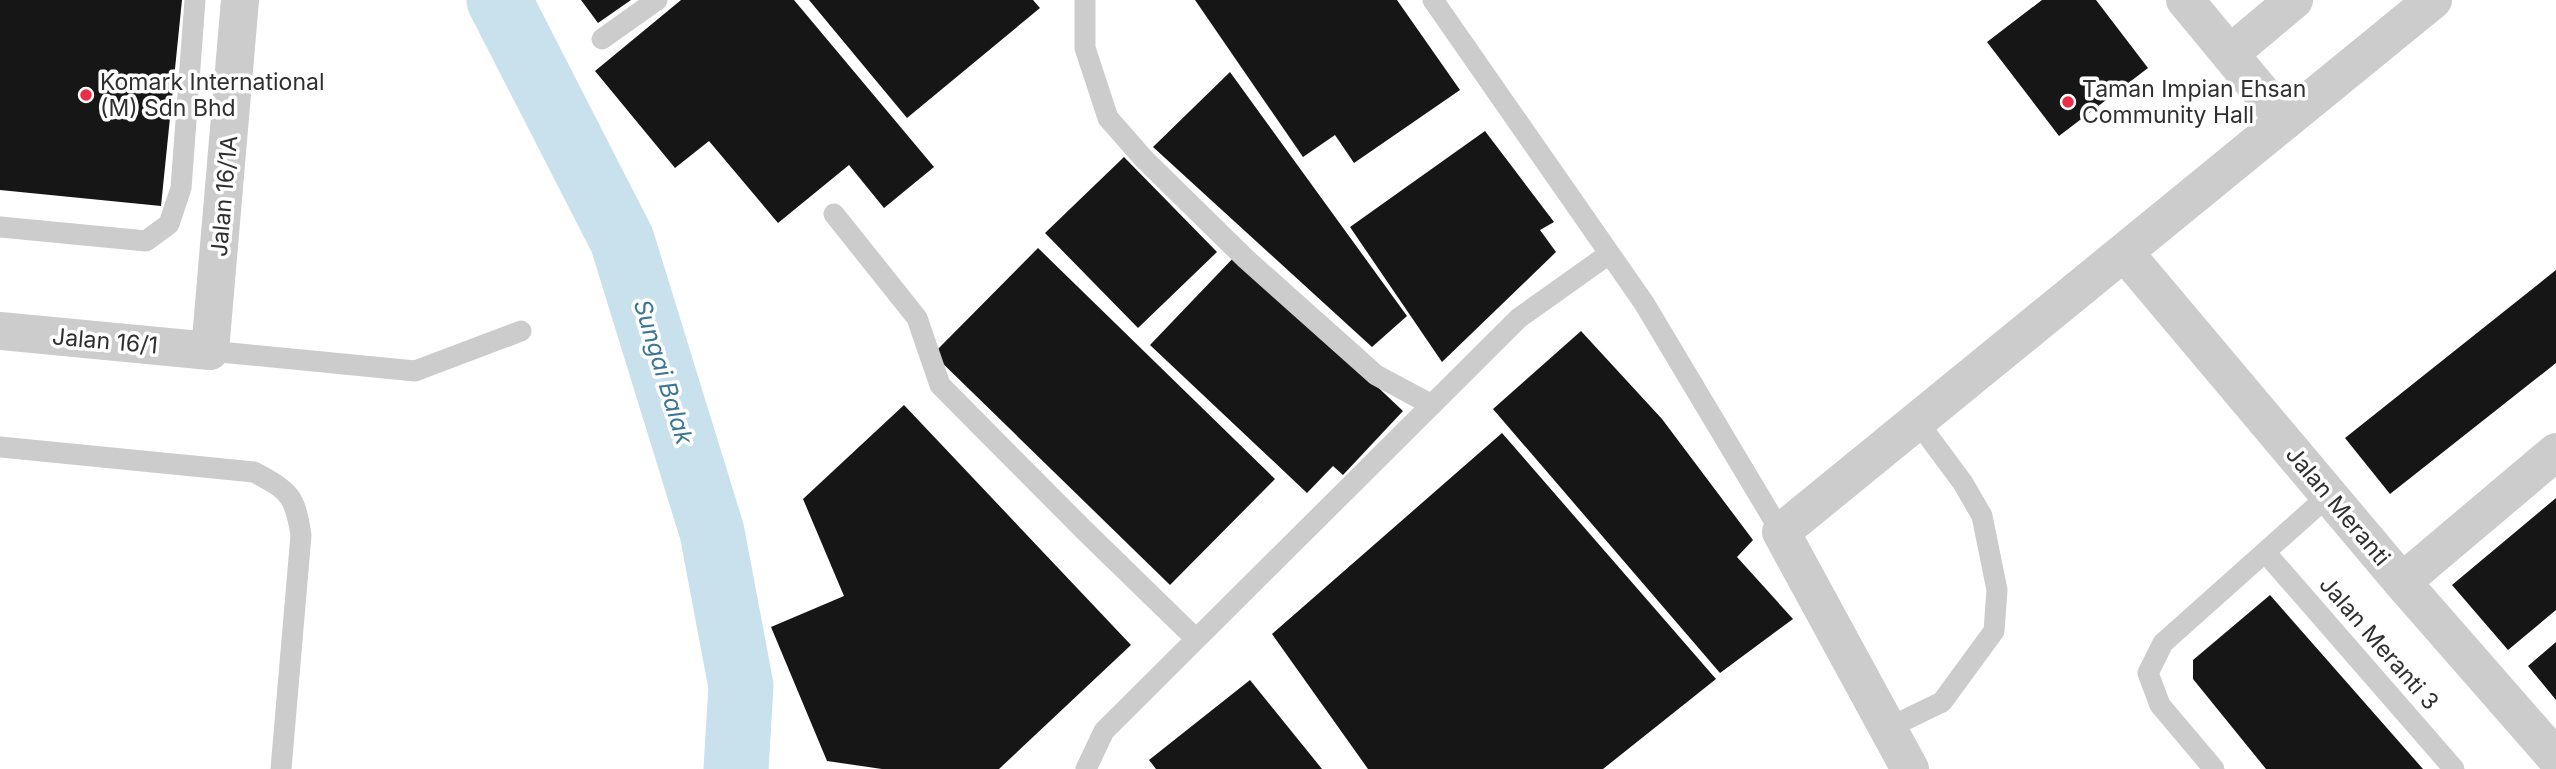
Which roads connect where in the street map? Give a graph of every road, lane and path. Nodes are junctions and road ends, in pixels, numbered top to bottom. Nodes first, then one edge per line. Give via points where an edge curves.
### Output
1 (195, 0) edge
2 (240, 0) edge
3 (657, 0) edge
4 (1085, 0) edge
5 (1433, 0) edge
6 (2185, 0) edge
7 (2294, 0) edge
8 (2433, 0) edge
9 (602, 39) dead end
10 (2232, 52) junction
11 (2285, 121) junction
12 (834, 214) dead end
13 (0, 227) edge
14 (2124, 252) junction
15 (1609, 254) junction
16 (0, 331) edge
17 (521, 331) dead end
18 (210, 351) junction
19 (1432, 405) junction
20 (1917, 421) junction
21 (0, 447) edge
22 (2556, 452) edge
23 (2329, 495) junction
24 (1781, 532) junction
25 (2265, 552) junction
26 (2402, 582) junction
27 (1196, 639) junction
28 (1888, 728) junction
29 (2556, 758) edge
30 (281, 769) edge
31 (1086, 769) edge
32 (1910, 769) edge
33 (2214, 769) edge
34 (2454, 769) edge

1 - 13 lane via 181,188 169,224 146,241
2 - 18 street, Jalan 16/1A
3 - 9 lane
4 - 19 lane via 1085,48 1108,118 1246,259 1376,374
5 - 15 lane
6 - 10 street
7 - 10 street
8 - 11 street
10 - 11 street
11 - 14 street
12 - 27 lane via 916,318 940,385
14 - 20 street
14 - 23 street, Jalan Meranti
15 - 19 lane via 1519,318
15 - 24 lane via 1644,303
16 - 18 street, Jalan 16/1
17 - 18 lane via 415,371
19 - 27 lane
20 - 24 street
20 - 28 lane via 1983,516 1997,590 1994,631 1942,702
21 - 30 lane via 254,472 278,485 297,504 301,535
22 - 26 street
23 - 25 lane
23 - 26 street, Jalan Meranti
24 - 28 street
25 - 33 lane via 2163,643 2148,673 2160,705
25 - 34 lane, Jalan Meranti 3
26 - 29 street, Jalan Meranti
27 - 31 lane via 1104,731
28 - 32 street

